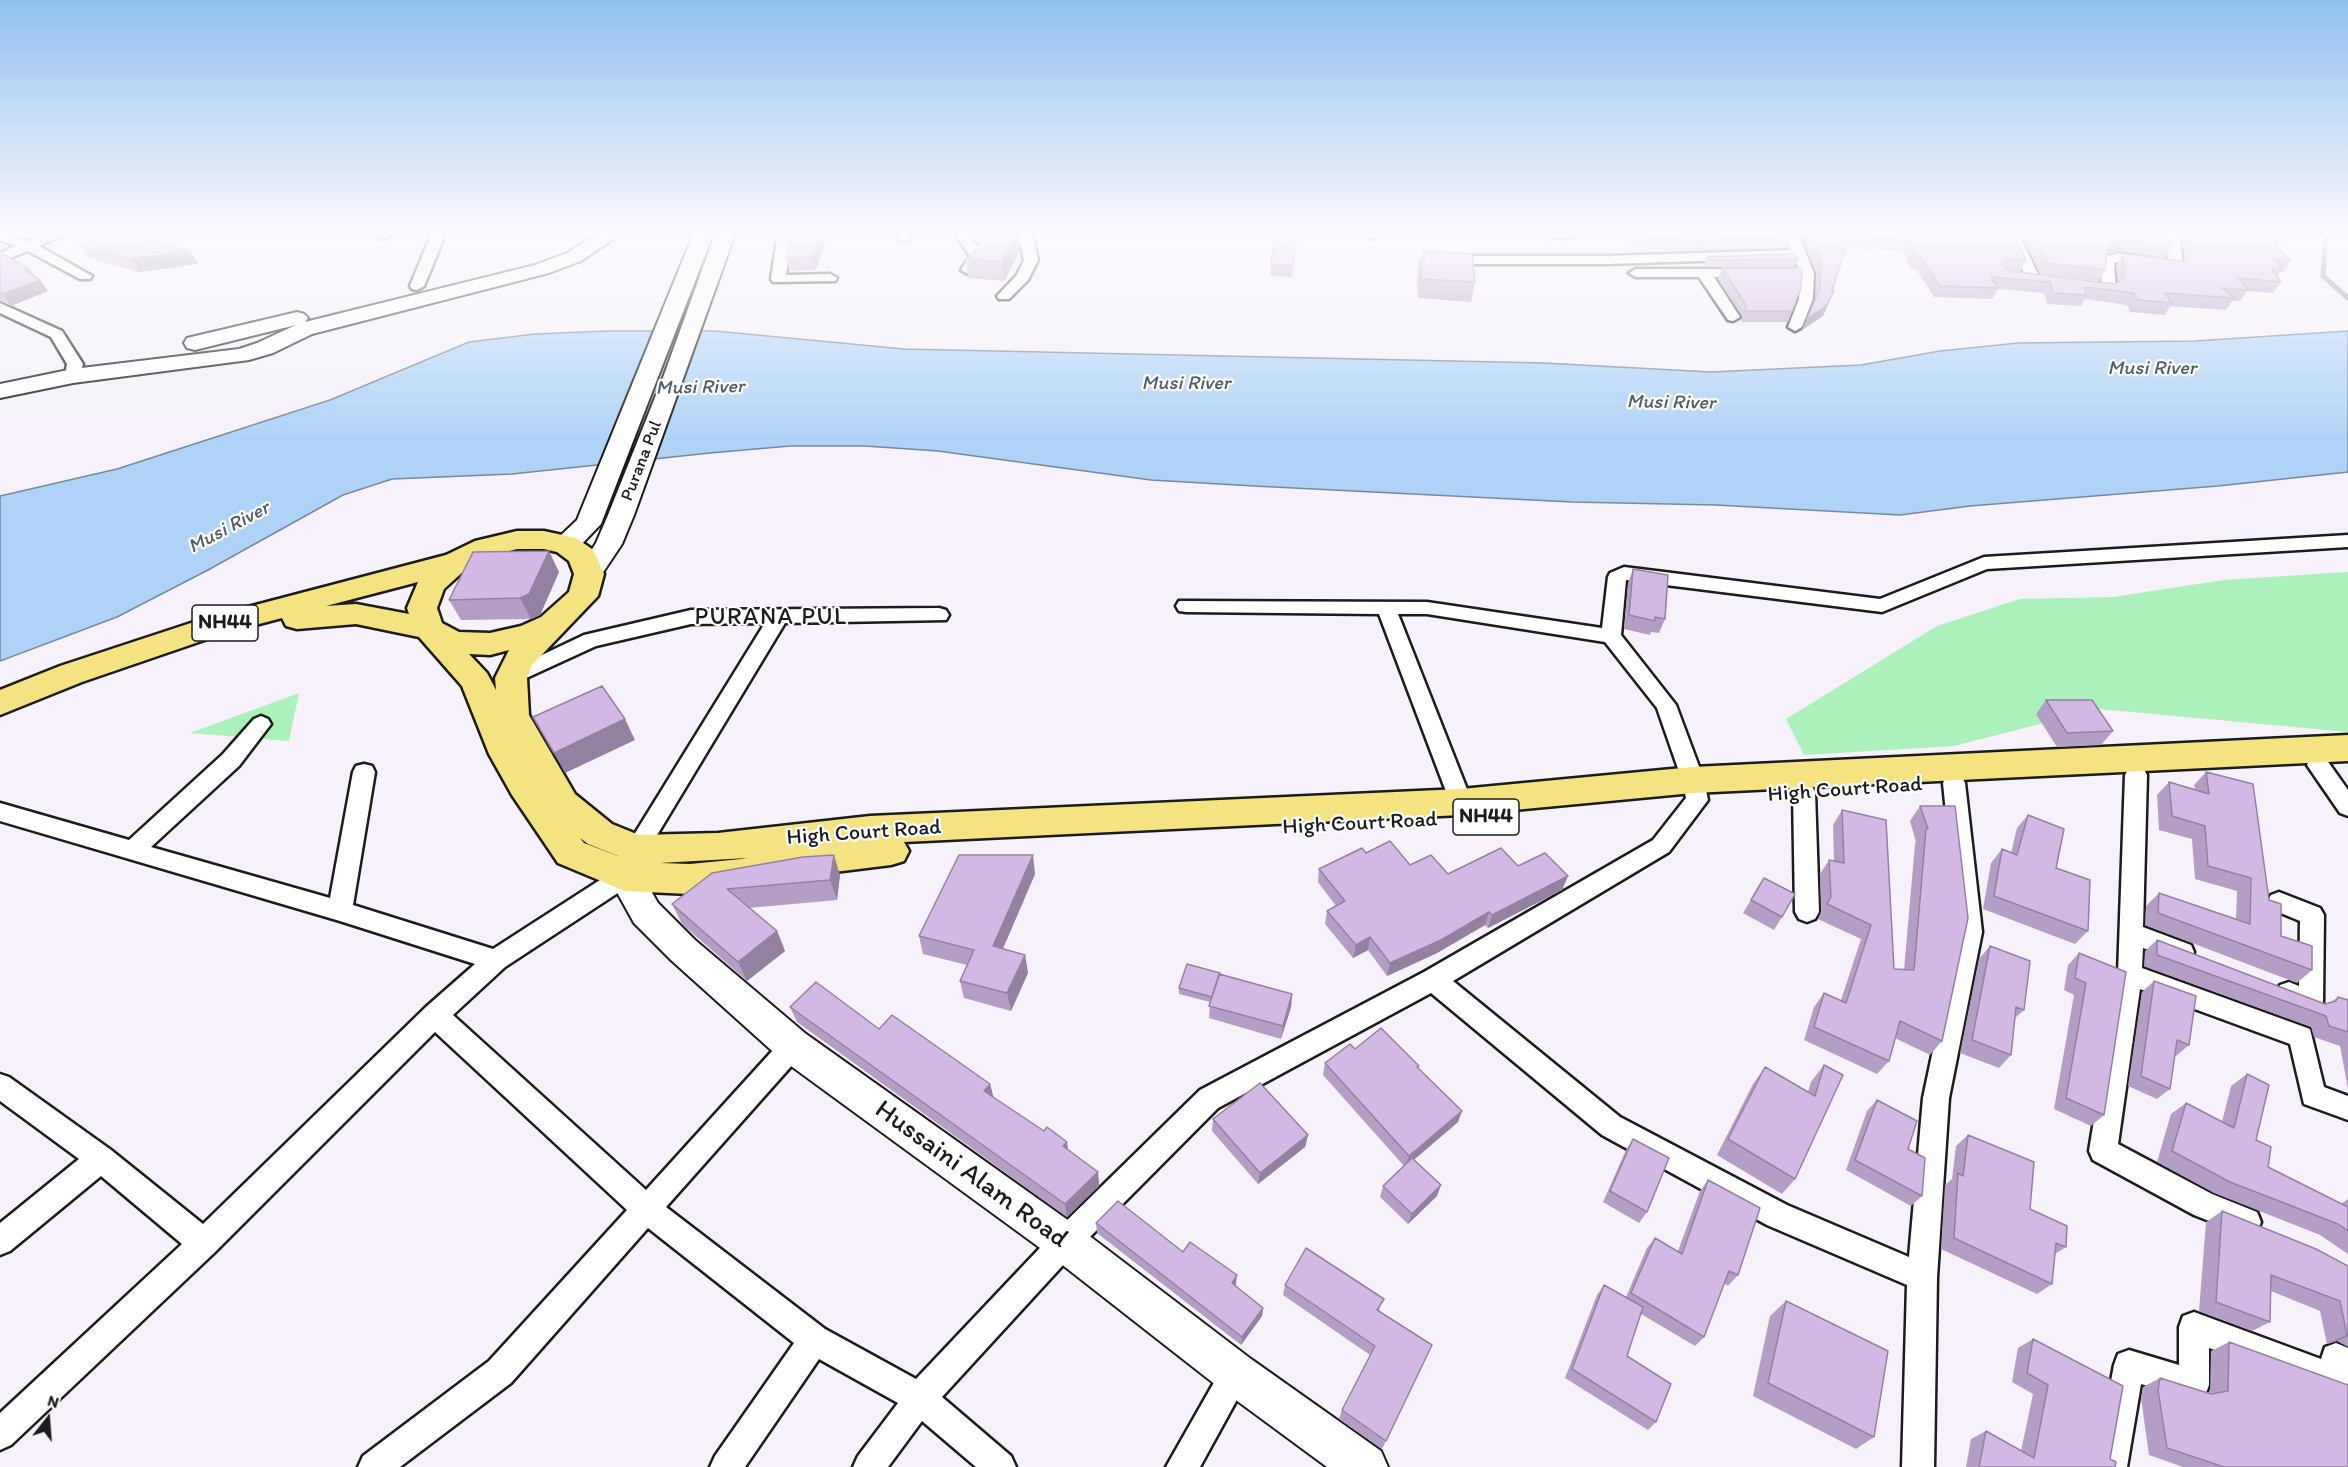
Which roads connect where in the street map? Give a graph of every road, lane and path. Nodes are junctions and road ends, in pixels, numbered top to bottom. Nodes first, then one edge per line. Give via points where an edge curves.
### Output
1 (373, 301) edge
2 (392, 301) edge
3 (684, 301) edge
4 (691, 301) edge
5 (1722, 301) edge
6 (1805, 301) edge
7 (0, 307) edge
8 (343, 312) junction
9 (1733, 318) dead end
10 (1795, 327) dead end
11 (74, 370) junction
12 (0, 379) edge
13 (0, 391) edge
14 (2348, 541) edge
15 (566, 545) junction
16 (456, 562) junction
17 (590, 574) junction
18 (1186, 606) dead end
19 (1386, 608) junction
20 (939, 615) dead end
21 (779, 616) junction
22 (563, 617) junction
23 (429, 629) junction
24 (1611, 636) junction
25 (511, 678) junction
26 (0, 703) edge
27 (0, 718) edge
28 (261, 724) dead end
29 (2348, 748) edge
30 (2333, 764) edge
31 (364, 772) dead end
32 (2136, 775) junction
33 (1954, 783) junction
34 (1695, 790) junction
35 (1804, 792) junction
36 (1461, 802) junction
37 (2348, 807) edge
38 (4, 818) edge
39 (131, 852) junction
40 (631, 863) junction
41 (2279, 902) edge
42 (340, 911) junction
43 (1808, 912) dead end
44 (2132, 933) junction
45 (2199, 959) edge
46 (496, 960) junction
47 (2130, 974) junction
48 (1433, 980) junction
49 (2266, 984) edge
50 (435, 1014) junction
51 (793, 1046) junction
52 (0, 1086) edge
53 (2348, 1108) edge
54 (102, 1159) junction
55 (645, 1208) junction
56 (2267, 1230) edge
57 (0, 1241) edge
58 (1065, 1242) junction
59 (204, 1243) junction
60 (1922, 1277) junction
61 (814, 1340) junction
62 (2348, 1363) edge
63 (1236, 1374) junction
64 (920, 1398) junction
65 (0, 1434) edge
66 (1361, 1466) edge
67 (374, 1467) edge
68 (726, 1467) edge
69 (869, 1467) edge
70 (1000, 1467) edge
71 (1182, 1467) edge
72 (1918, 1467) edge
73 (2111, 1467) edge

1 - 8 main road
2 - 8 main road
3 - 15 main road, Purana Pul via 588,524
4 - 17 main road, Purana Pul via 621,515
5 - 9 street
6 - 10 street
7 - 11 street via 57,334
8 - 11 main road via 241,355
11 - 12 main road
11 - 13 main road
14 - 24 street via 1984,564 1882,606 1624,573 1617,577
15 - 16 highway, NH44 via 517,540 485,548
15 - 17 highway via 582,556
16 - 23 highway, NH44 via 431,584 422,608
16 - 26 highway, NH44 via 217,625 71,674
17 - 22 highway, NH44 via 583,596
18 - 19 street
19 - 24 street via 1427,608
19 - 36 street
20 - 21 street
21 - 25 street via 691,617 591,640
21 - 40 street
22 - 23 highway, NH44 via 529,635 490,644 454,642
22 - 25 highway, NH44 via 537,638 518,661
23 - 27 highway, NH44 via 356,614 300,618 165,657
23 - 40 highway, NH44 via 476,681 519,778 572,853
24 - 34 street via 1666,705
25 - 40 highway, NH44 via 513,715 563,804
28 - 39 street via 231,760
29 - 34 highway, High Court Road / NH44
30 - 32 highway, High Court Road / NH44
30 - 37 street
31 - 42 street
32 - 33 highway, High Court Road / NH44
32 - 44 street
33 - 35 highway, High Court Road / NH44
33 - 60 street via 1970,932 1936,1098
34 - 35 highway, High Court Road / NH44
34 - 36 highway, High Court Road / NH44
34 - 40 highway, High Court Road / NH44 via 1465,819 866,853 690,879
34 - 48 street via 1661,846
35 - 43 street
36 - 40 highway, High Court Road / NH44 via 870,830 718,847
38 - 39 street
39 - 42 street
40 - 46 street
40 - 51 main road, Hussaini Alam Road via 646,913
41 - 49 street via 2312,915 2311,1002
42 - 46 street
44 - 45 street
44 - 47 street
46 - 50 street
47 - 53 street via 2301,1037 2313,1095
47 - 56 street via 2103,1151 2204,1205
48 - 58 street via 1209,1099
48 - 60 street via 1611,1126 1776,1215
50 - 55 street
50 - 59 street
51 - 55 street
51 - 58 main road, Hussaini Alam Road
52 - 54 street
54 - 57 street
54 - 59 street
55 - 61 street
55 - 67 street via 500,1372
58 - 63 main road, Hussaini Alam Road
58 - 64 street
59 - 65 street
60 - 72 street
61 - 64 street
61 - 68 street
62 - 73 street via 2336,1358 2339,1381 2194,1327 2194,1385 2129,1365
63 - 66 main road, Hussaini Alam Road
63 - 71 street
64 - 69 street
64 - 70 street

